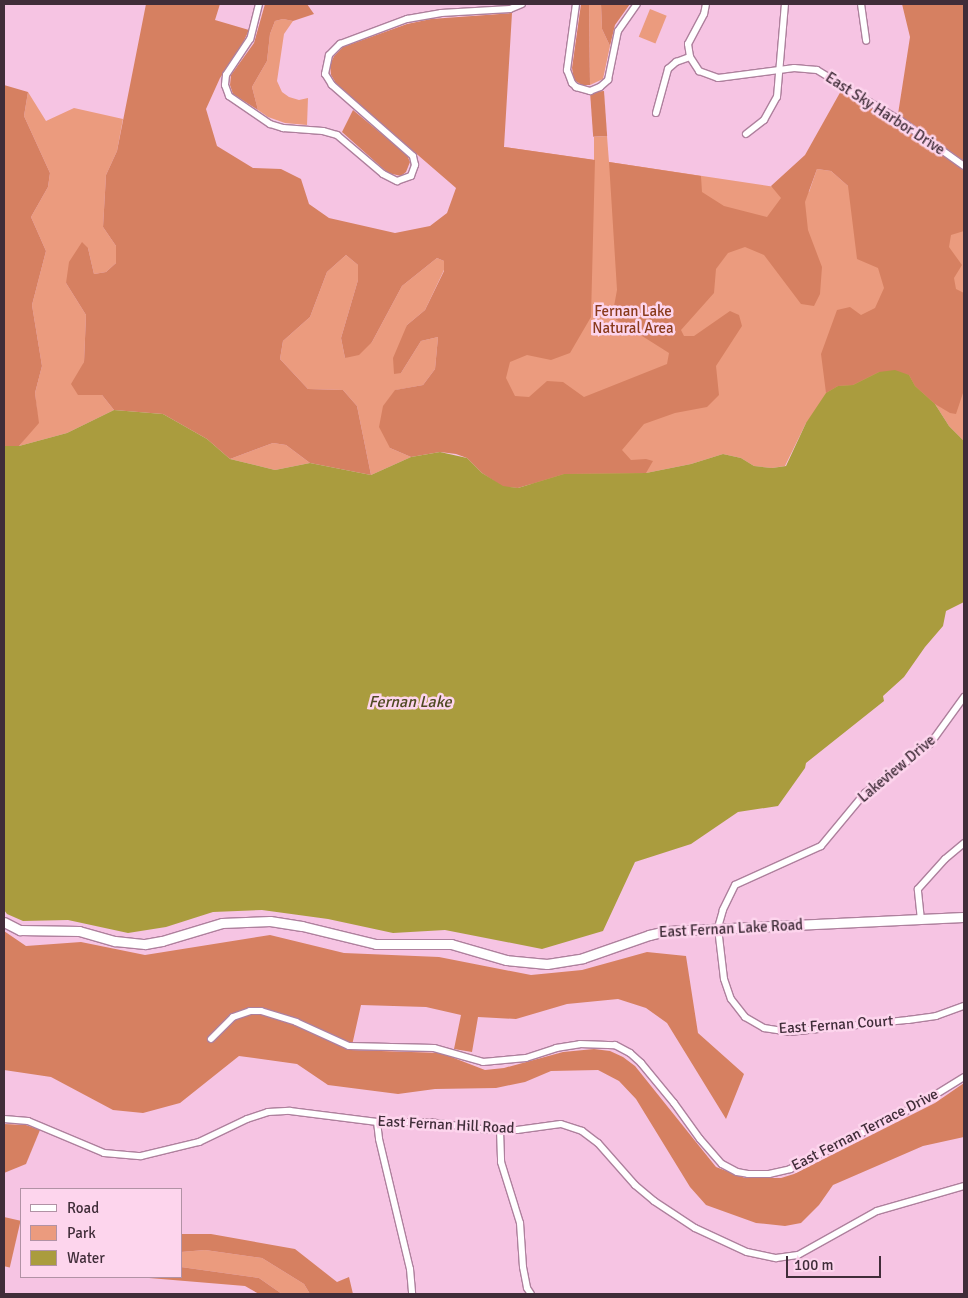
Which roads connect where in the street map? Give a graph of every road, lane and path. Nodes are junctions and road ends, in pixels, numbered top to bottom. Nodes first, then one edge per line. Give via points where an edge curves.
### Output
1 (260, 4) edge
2 (522, 4) edge
3 (576, 4) edge
4 (637, 4) edge
5 (706, 4) edge
6 (785, 4) edge
7 (861, 4) edge
8 (866, 41) dead end
9 (690, 56) junction
10 (780, 70) junction
11 (656, 113) dead end
12 (746, 134) dead end
13 (964, 166) edge
14 (964, 697) edge
15 (964, 843) edge
16 (964, 917) edge
17 (921, 920) junction
18 (4, 922) edge
19 (718, 928) junction
20 (964, 1006) edge
21 (211, 1039) dead end
22 (964, 1077) edge
23 (4, 1119) edge
24 (377, 1122) junction
25 (500, 1130) junction
26 (964, 1186) edge
27 (412, 1294) edge
28 (531, 1294) edge

1 - 2 street via 250,40 226,75 229,96 270,124 337,135 383,174 397,181 411,176 415,165 413,156 332,85 325,74 329,54 340,44 407,19 441,13 510,9
3 - 4 street via 567,70 576,87 590,91 608,80 618,31
5 - 9 street via 690,38
6 - 10 street
7 - 8 street
9 - 10 street, East Sky Harbor Drive via 699,71 718,78
9 - 11 street via 668,69
10 - 12 street via 773,108 759,126
10 - 13 street, East Sky Harbor Drive via 804,68 822,72 910,126
14 - 19 street, Lakeview Drive via 930,744 865,793 821,846 735,885
15 - 17 street via 918,889
16 - 17 street, East Fernan Lake Road
17 - 19 street, East Fernan Lake Road
18 - 19 street, East Fernan Lake Road via 20,930 79,931 115,941 145,944 222,923 270,921 376,944 451,944 531,964 562,963 583,958 657,932
19 - 20 street, East Fernan Court via 727,991 745,1017 764,1028 789,1032 908,1020 936,1016
21 - 22 street, East Fernan Terrace Drive via 232,1017 261,1011 296,1022 349,1046 434,1048 483,1062 526,1058 580,1044 615,1046 641,1063 722,1164 748,1174 778,1173 796,1167 922,1103
23 - 24 street, East Fernan Hill Road via 28,1121 104,1153 141,1156 199,1142 268,1112 290,1111
24 - 25 street, East Fernan Hill Road via 429,1122
24 - 27 street via 410,1269
25 - 26 street, East Fernan Hill Road via 562,1124 582,1131 598,1143 635,1185 654,1201 710,1236 768,1258 798,1255 877,1211
25 - 28 street via 501,1162 520,1223 523,1267

